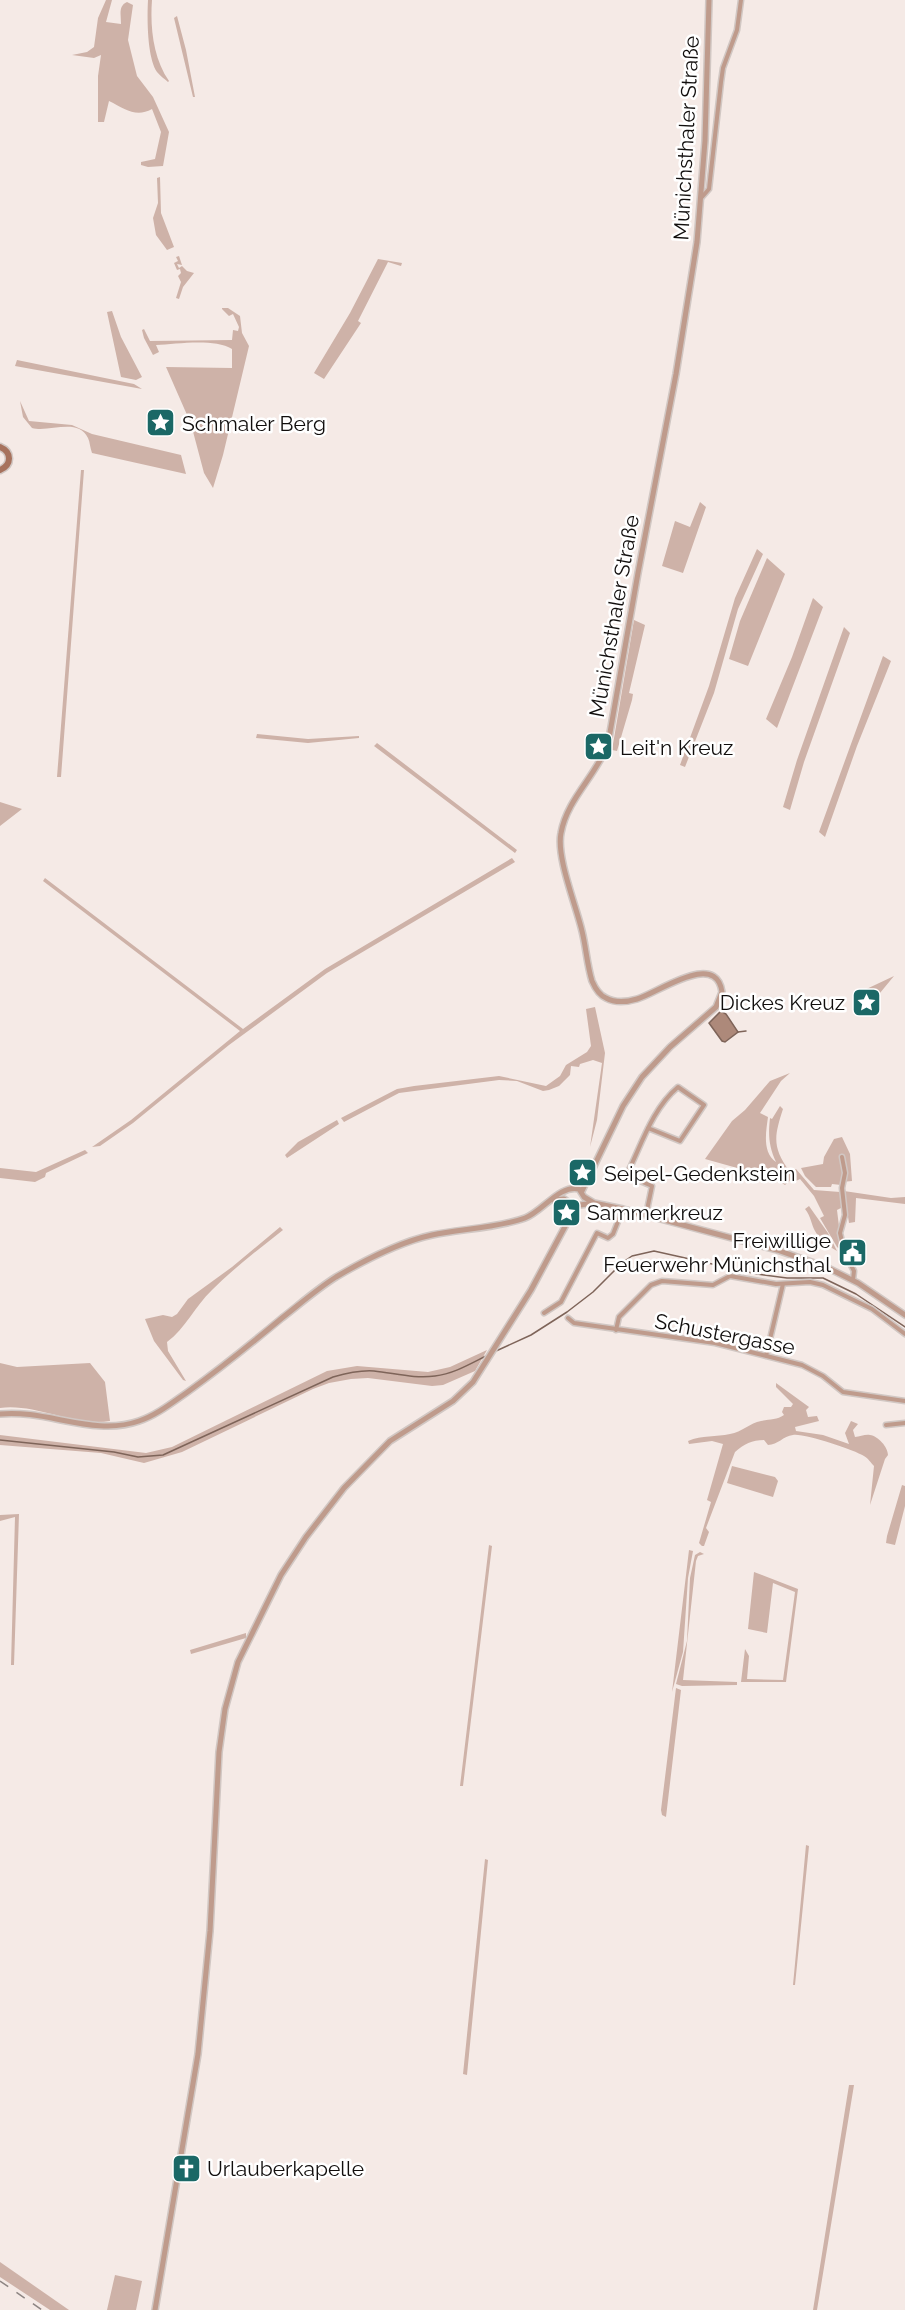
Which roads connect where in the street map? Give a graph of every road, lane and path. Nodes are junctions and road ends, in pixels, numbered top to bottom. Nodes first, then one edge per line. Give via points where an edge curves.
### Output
1 (709, 0) edge
2 (741, 0) edge
3 (702, 198) junction
4 (0, 447) edge
5 (0, 470) edge
6 (648, 1128) junction
7 (842, 1157) dead end
8 (587, 1178) junction
9 (571, 1189) junction
10 (583, 1194) junction
11 (567, 1201) junction
12 (549, 1202) junction
13 (594, 1203) junction
14 (578, 1205) junction
15 (623, 1209) junction
16 (646, 1215) junction
17 (568, 1219) junction
18 (853, 1280) junction
19 (783, 1284) junction
20 (544, 1314) dead end
21 (905, 1315) edge
22 (568, 1318) dead end
23 (616, 1330) junction
24 (905, 1334) edge
25 (766, 1356) junction
26 (905, 1401) edge
27 (0, 1414) edge
28 (905, 1423) edge
29 (886, 1425) dead end
30 (155, 2310) edge

1 - 3 street, Münichsthaler Straße
2 - 3 street via 737,30 723,68 709,189
3 - 8 street, Münichsthaler Straße via 688,300 610,737 604,755 569,810 560,839 592,980 601,995 629,1001 703,973 718,980 722,992 716,1007 642,1077
4 - 5 main road via 9,459
6 - 6 street via 680,1141 704,1105 678,1087
6 - 16 street via 628,1172 652,1186
7 - 18 street via 845,1215 839,1229 844,1254 854,1271
8 - 9 street, Münichsthaler Straße
8 - 10 street, Münichsthaler Straße
9 - 10 street
9 - 11 street
9 - 12 street, Münichsthaler Straße
10 - 13 street
10 - 14 street, Münichsthaler Straße
11 - 12 street via 557,1198
11 - 14 street
11 - 17 street
12 - 27 street, Münichsthaler Straße via 525,1218 419,1238 339,1276 221,1368 140,1421 101,1426 32,1414
13 - 14 street
13 - 15 street
14 - 17 street, Münichsthaler Straße
15 - 16 street
15 - 20 street via 613,1234 608,1238 597,1233 561,1302
16 - 18 street via 777,1250
17 - 30 street, Münichsthaler Straße via 531,1290 473,1382 461,1395 390,1441 306,1537 280,1575 234,1674 219,1752 210,1931 198,2054
18 - 21 street
19 - 23 street via 730,1275 713,1285 662,1281 651,1285 619,1317
19 - 24 street via 823,1284 872,1309
19 - 25 street
22 - 23 street, Schustergasse via 574,1323
23 - 25 street, Schustergasse via 697,1340
25 - 26 street, Schustergasse via 802,1365 843,1392
28 - 29 street

